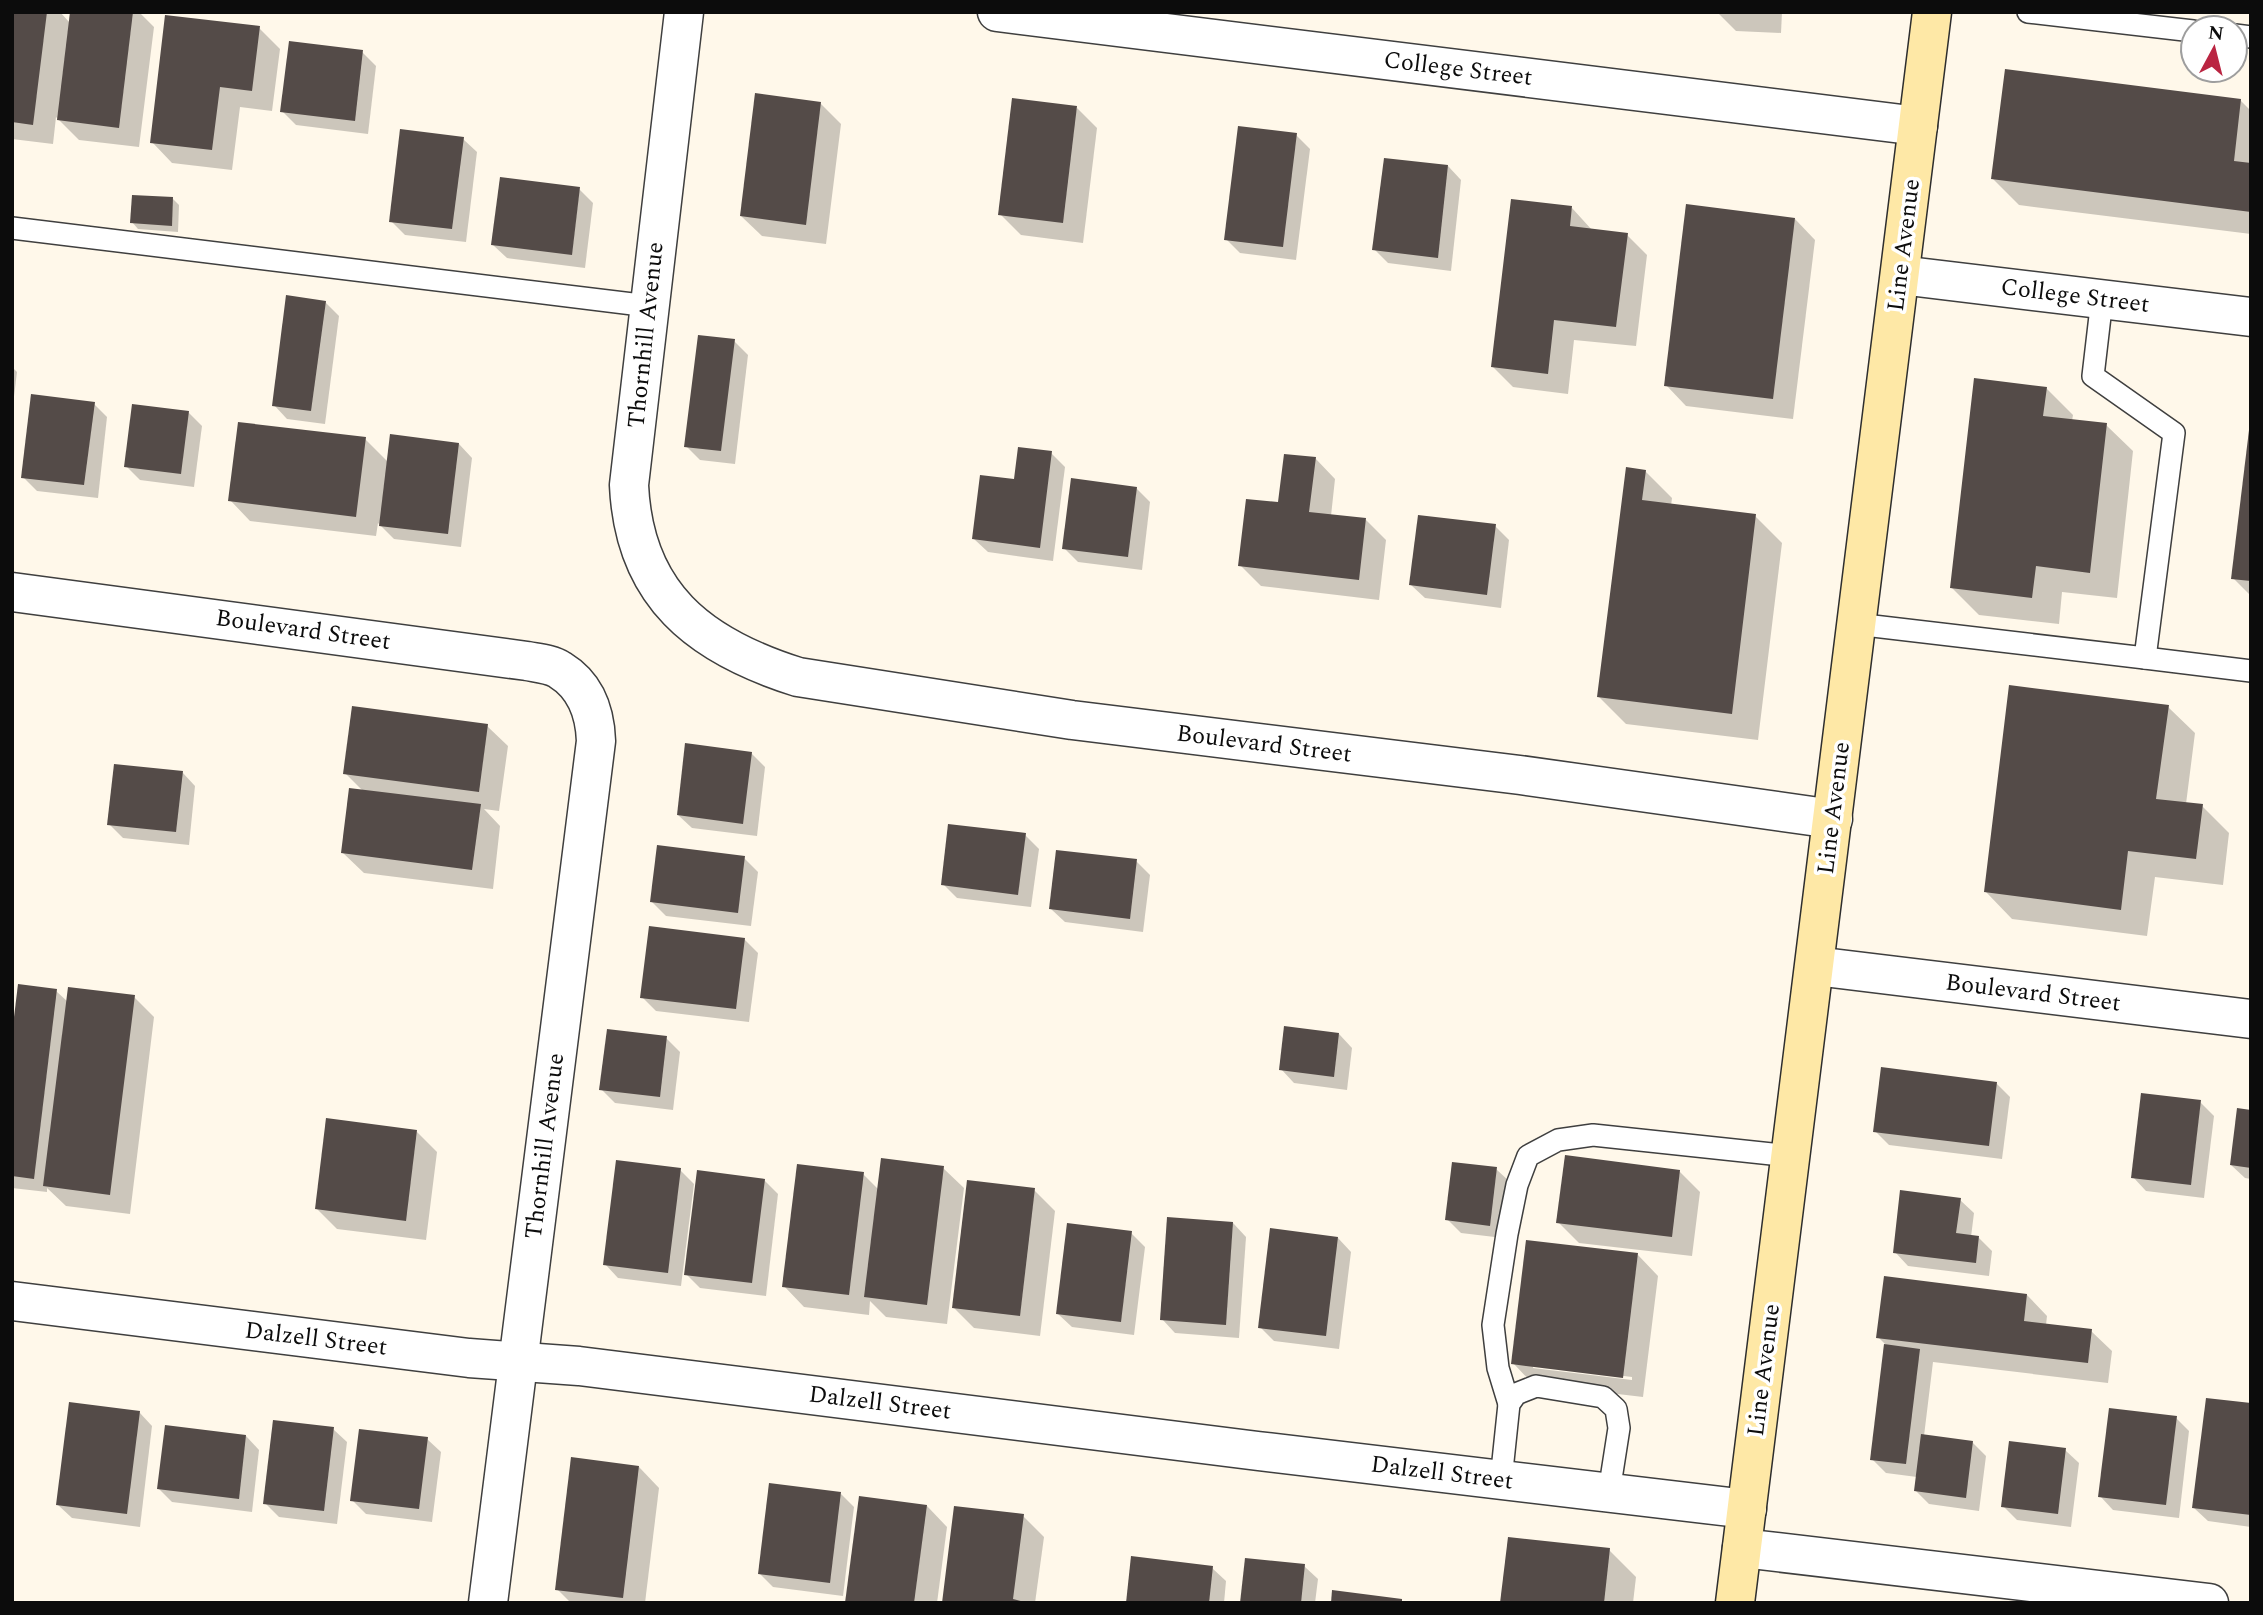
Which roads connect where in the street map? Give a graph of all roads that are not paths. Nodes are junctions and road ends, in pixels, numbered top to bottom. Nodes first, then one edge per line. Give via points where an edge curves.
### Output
1 (684, 12) edge
2 (997, 12) edge
3 (1932, 12) edge
4 (2028, 12) edge
5 (1120, 20) edge
6 (2179, 29) edge
7 (1918, 126) junction
8 (12, 228) edge
9 (1900, 275) junction
10 (2102, 299) junction
11 (649, 306) junction
12 (2251, 317) edge
13 (12, 592) edge
14 (1856, 625) junction
15 (705, 634) joint
16 (2145, 658) junction
17 (2251, 671) edge
18 (584, 691) joint
19 (1833, 819) junction
20 (1815, 966) junction
21 (2251, 1019) edge
22 (1791, 1156) junction
23 (12, 1301) edge
24 (517, 1362) junction
25 (1509, 1404) junction
26 (1501, 1480) junction
27 (1608, 1492) junction
28 (1747, 1509) junction
29 (1742, 1548) junction
30 (488, 1603) edge
31 (1735, 1603) edge
32 (2209, 1603) edge

1 - 11 street, Thornhill Avenue
2 - 5 street, College Street
3 - 7 main road, Line Avenue
4 - 6 lane
5 - 7 street, College Street
7 - 9 main road, Line Avenue
8 - 11 lane
9 - 10 street, College Street
9 - 14 main road, Line Avenue
10 - 12 street, College Street
10 - 16 lane via 2093,376 2174,433
11 - 15 street, Thornhill Avenue via 630,512 640,552 653,578 668,601
13 - 18 street, Boulevard Street via 527,661 558,668
14 - 16 lane
14 - 19 main road, Line Avenue
15 - 19 street, Boulevard Street via 751,661 798,677 1072,720
16 - 17 lane
18 - 24 street, Thornhill Avenue via 595,720 596,741
19 - 20 main road, Line Avenue
20 - 21 street, Boulevard Street
20 - 22 main road, Line Avenue
22 - 25 lane via 1593,1135 1558,1140 1528,1156 1517,1185 1493,1325 1498,1368
22 - 28 main road, Line Avenue
23 - 24 street, Dalzell Street
24 - 26 street, Dalzell Street
24 - 30 street, Thornhill Avenue
25 - 26 lane
25 - 27 lane via 1516,1394 1536,1386 1603,1397 1616,1409 1619,1428
26 - 27 street, Dalzell Street
27 - 28 street, Dalzell Street
28 - 29 main road, Line Avenue
29 - 31 main road, Line Avenue
29 - 32 street

